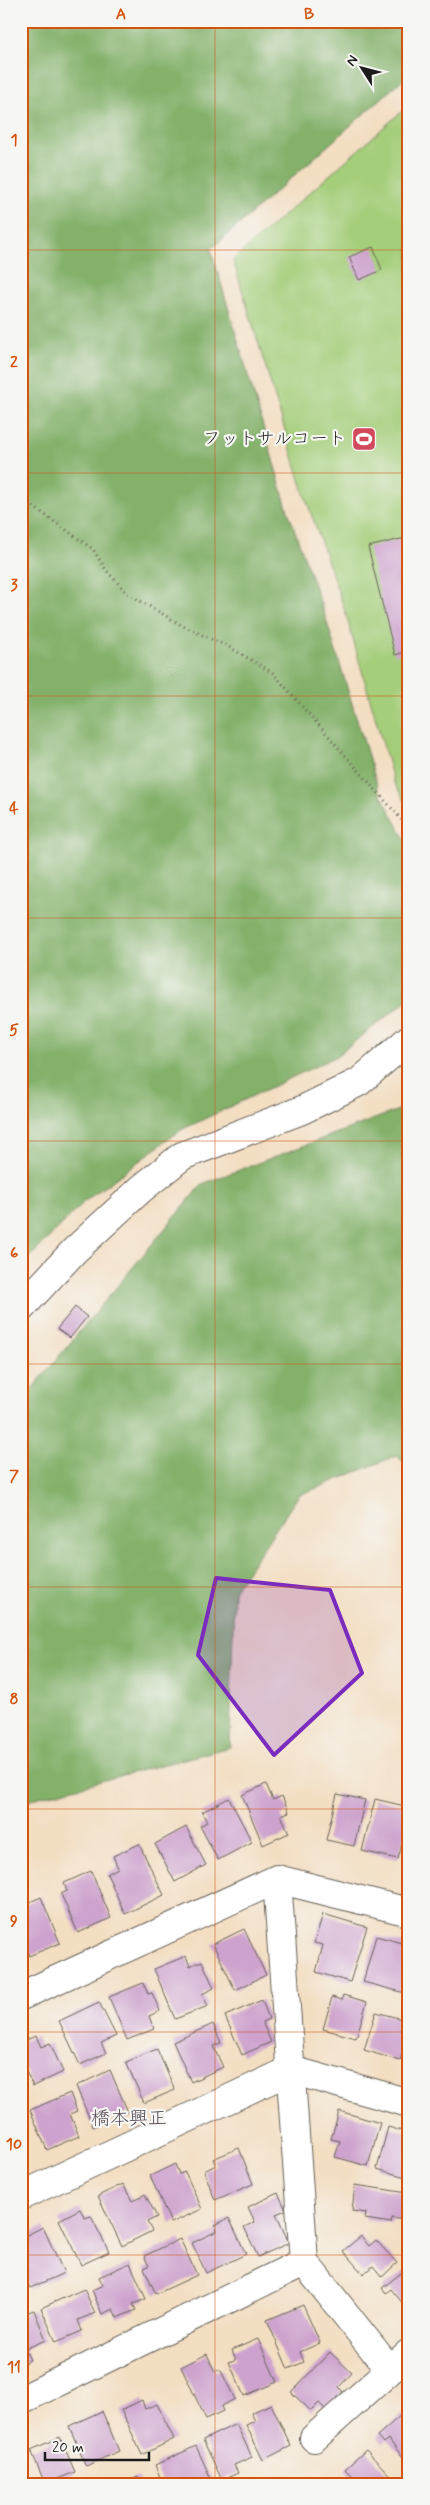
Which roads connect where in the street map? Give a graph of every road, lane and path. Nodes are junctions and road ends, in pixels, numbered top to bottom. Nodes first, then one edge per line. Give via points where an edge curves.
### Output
1 (21, 498) edge
2 (409, 828) edge
3 (409, 1039) edge
4 (21, 1308) edge
5 (278, 1879) junction
6 (409, 1912) edge
7 (21, 1996) edge
8 (291, 2070) junction
9 (409, 2103) edge
10 (21, 2196) edge
11 (304, 2262) junction
12 (399, 2361) edge
13 (21, 2400) edge
14 (314, 2438) dead end

1 - 2 path via 93,550 127,593 182,626 273,673
3 - 4 street via 359,1082 302,1110 182,1156 74,1250
5 - 6 street
5 - 7 street
5 - 8 street
8 - 9 street
8 - 10 street
8 - 11 street
11 - 12 street
11 - 13 street
12 - 14 street

